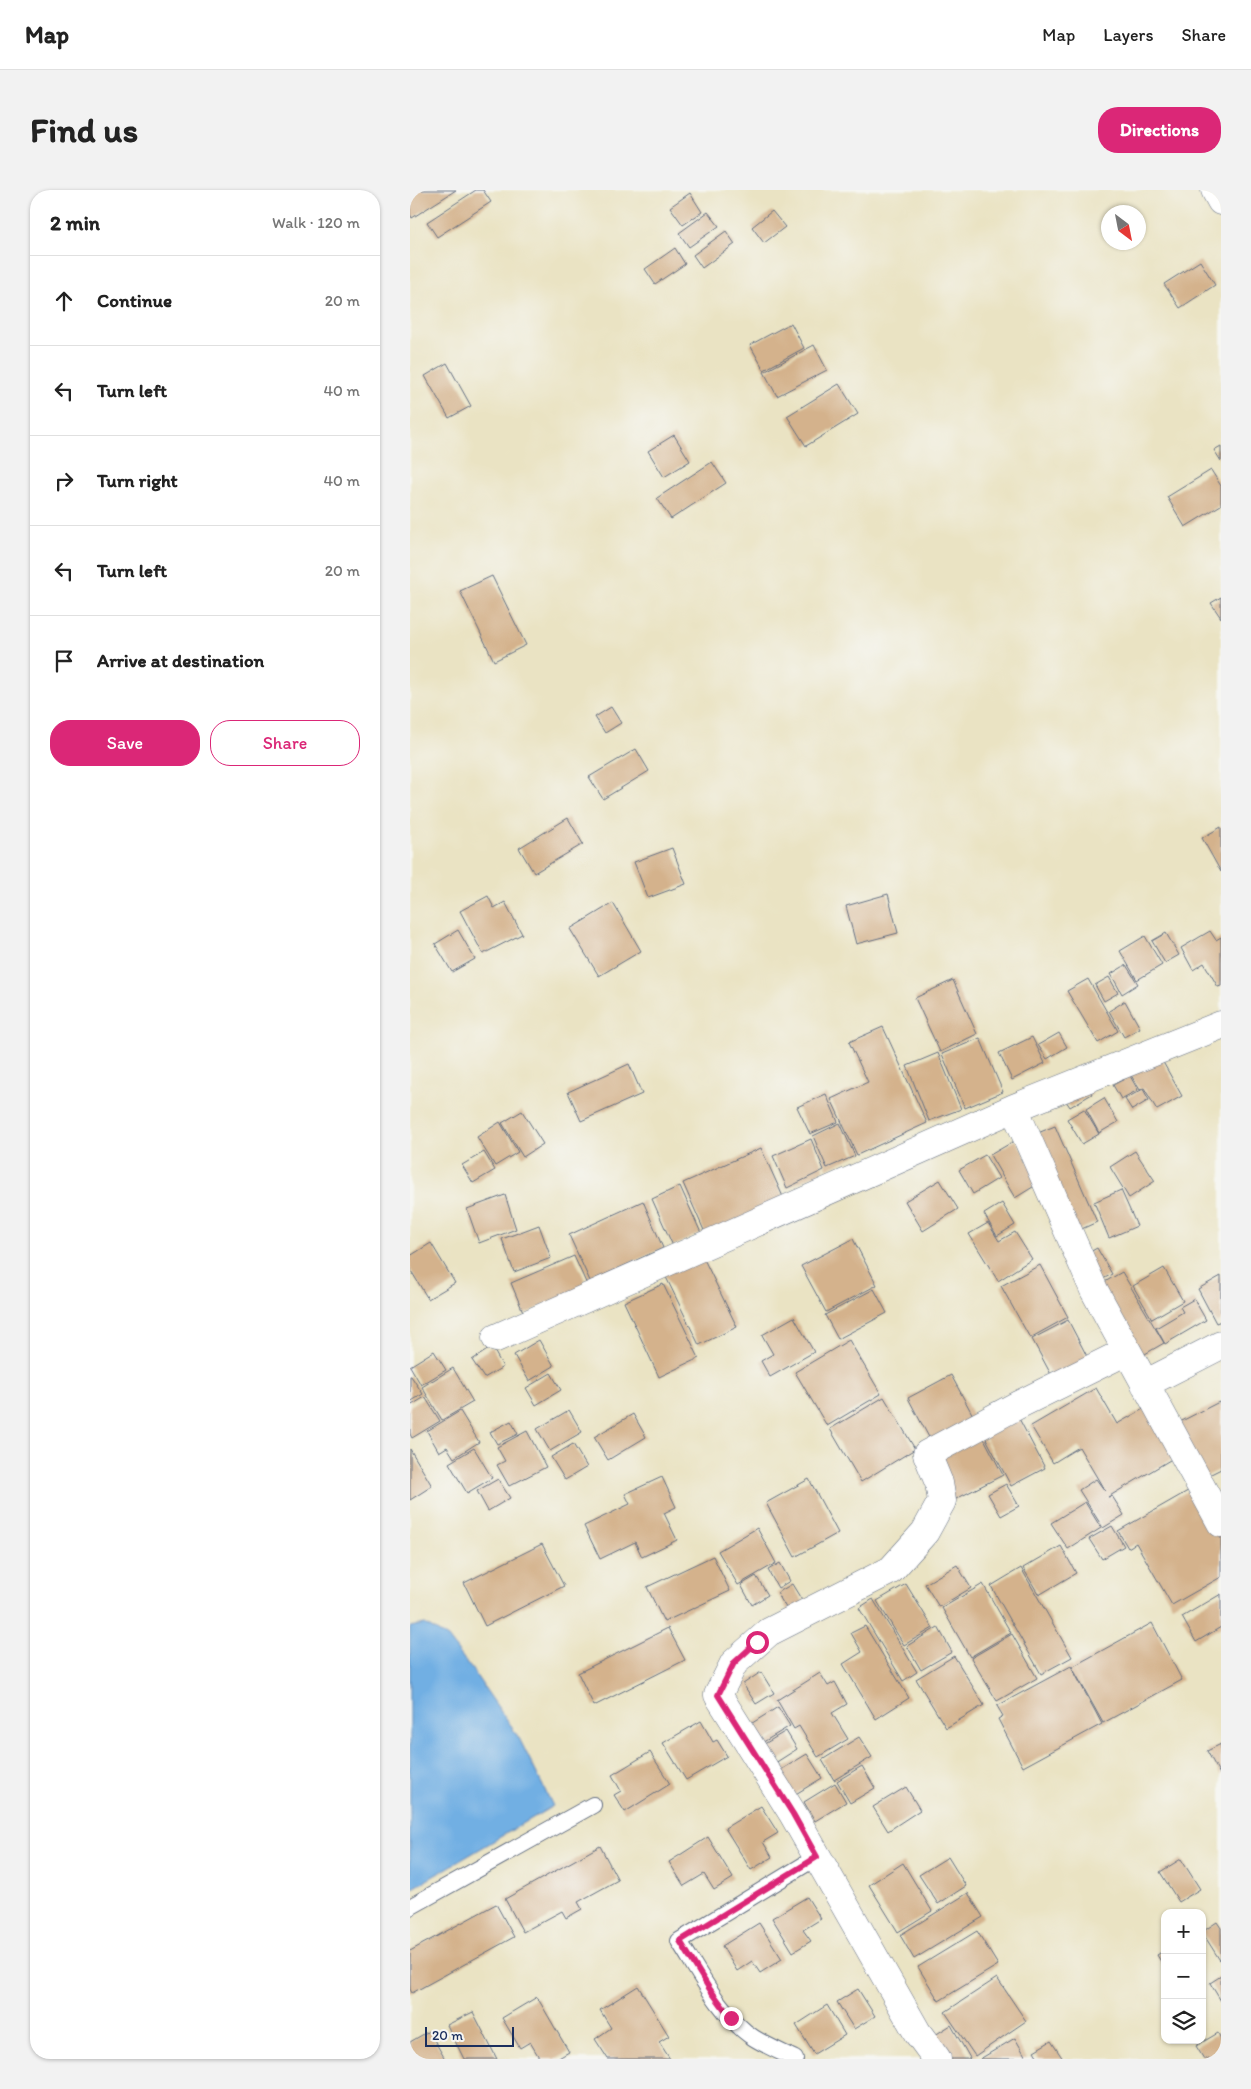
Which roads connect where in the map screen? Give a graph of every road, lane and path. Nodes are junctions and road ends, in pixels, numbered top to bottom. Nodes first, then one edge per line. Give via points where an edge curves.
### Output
1 (1215, 190) edge
2 (1221, 200) edge
3 (1221, 1025) edge
4 (1014, 1108) junction
5 (496, 1338) dead end
6 (1221, 1345) edge
7 (1127, 1351) junction
8 (1145, 1384) junction
9 (1221, 1523) edge
10 (593, 1805) dead end
11 (817, 1857) junction
12 (410, 1907) edge
13 (795, 2059) edge
14 (937, 2059) edge

1 - 2 street
3 - 4 street
4 - 5 street
4 - 7 street via 1094,1290
6 - 8 street
7 - 8 street
7 - 11 street via 927,1454 939,1483 942,1501 925,1532 891,1570 769,1632 734,1663 718,1695
8 - 9 street
10 - 12 lane
11 - 13 lane via 680,1941 731,2018 752,2038
11 - 14 street via 917,2032

